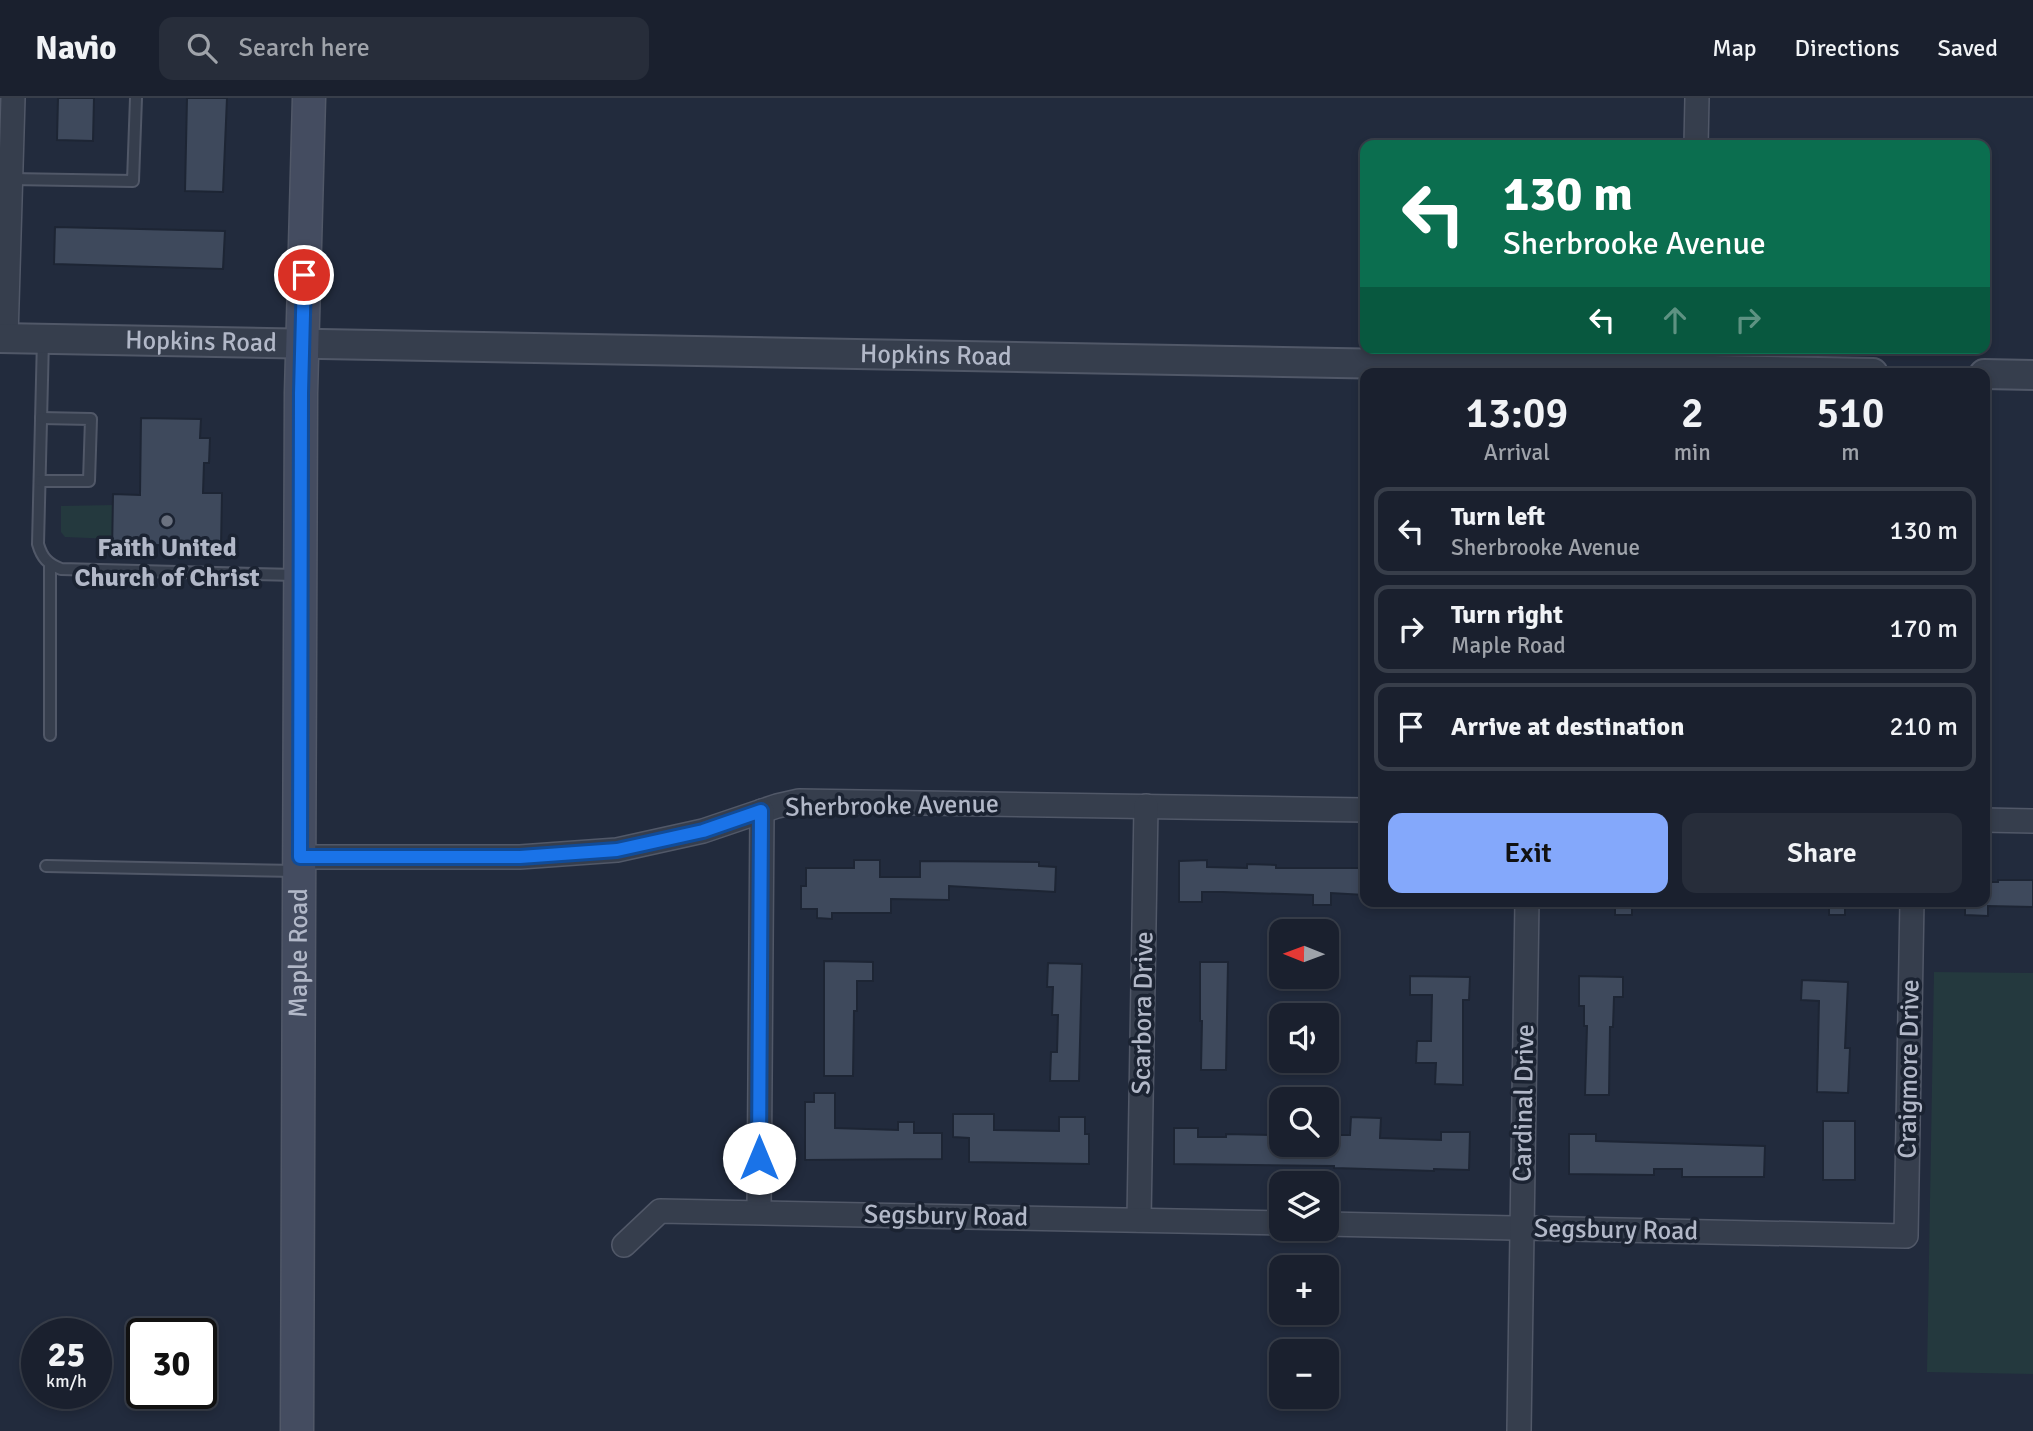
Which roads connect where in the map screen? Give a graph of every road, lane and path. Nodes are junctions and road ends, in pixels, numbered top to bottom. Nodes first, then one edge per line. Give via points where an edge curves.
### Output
1 (13, 98) edge
2 (136, 98) edge
3 (309, 98) edge
4 (1697, 98) edge
5 (1696, 140) edge
6 (10, 179) junction
7 (3, 338) edge
8 (43, 339) junction
9 (302, 345) junction
10 (1692, 359) edge
11 (1808, 368) edge
12 (1990, 374) edge
13 (2033, 375) edge
14 (41, 418) junction
15 (40, 481) junction
16 (50, 564) junction
17 (300, 575) junction
18 (50, 735) dead end
19 (1146, 806) junction
20 (1360, 810) edge
21 (761, 811) junction
22 (1990, 820) edge
23 (2033, 821) edge
24 (300, 864) junction
25 (46, 866) dead end
26 (1527, 907) edge
27 (1912, 907) edge
28 (759, 1212) junction
29 (1139, 1220) junction
30 (1269, 1223) edge
31 (1339, 1224) edge
32 (1522, 1228) junction
33 (1906, 1236) joint
34 (624, 1245) dead end
35 (297, 1431) edge
36 (1519, 1431) edge

1 - 6 street
2 - 6 lane via 133,181
3 - 9 main road, Maple Road
4 - 5 street
6 - 7 street
7 - 8 street, Hopkins Road
8 - 9 street, Hopkins Road
8 - 14 lane
9 - 10 street, Hopkins Road
9 - 17 main road, Maple Road
10 - 11 street, Hopkins Road
12 - 13 street
14 - 15 lane
14 - 15 lane via 91,419 91,429 89,481
15 - 16 lane via 38,544
16 - 17 lane via 61,569
16 - 18 lane
17 - 24 main road, Maple Road
19 - 20 street, Sherbrooke Avenue
19 - 21 street, Sherbrooke Avenue via 799,801
19 - 29 street, Scarbora Drive
21 - 24 street, Sherbrooke Avenue via 703,831 617,850
21 - 28 street
22 - 23 street
24 - 25 lane
24 - 35 main road, Maple Road
26 - 32 street, Cardinal Drive
27 - 33 street, Craigmore Drive
28 - 29 street, Segsbury Road
28 - 34 street, Segsbury Road via 660,1211
29 - 30 street, Segsbury Road
31 - 32 street, Segsbury Road
32 - 33 street, Segsbury Road
32 - 36 street, Cardinal Drive

